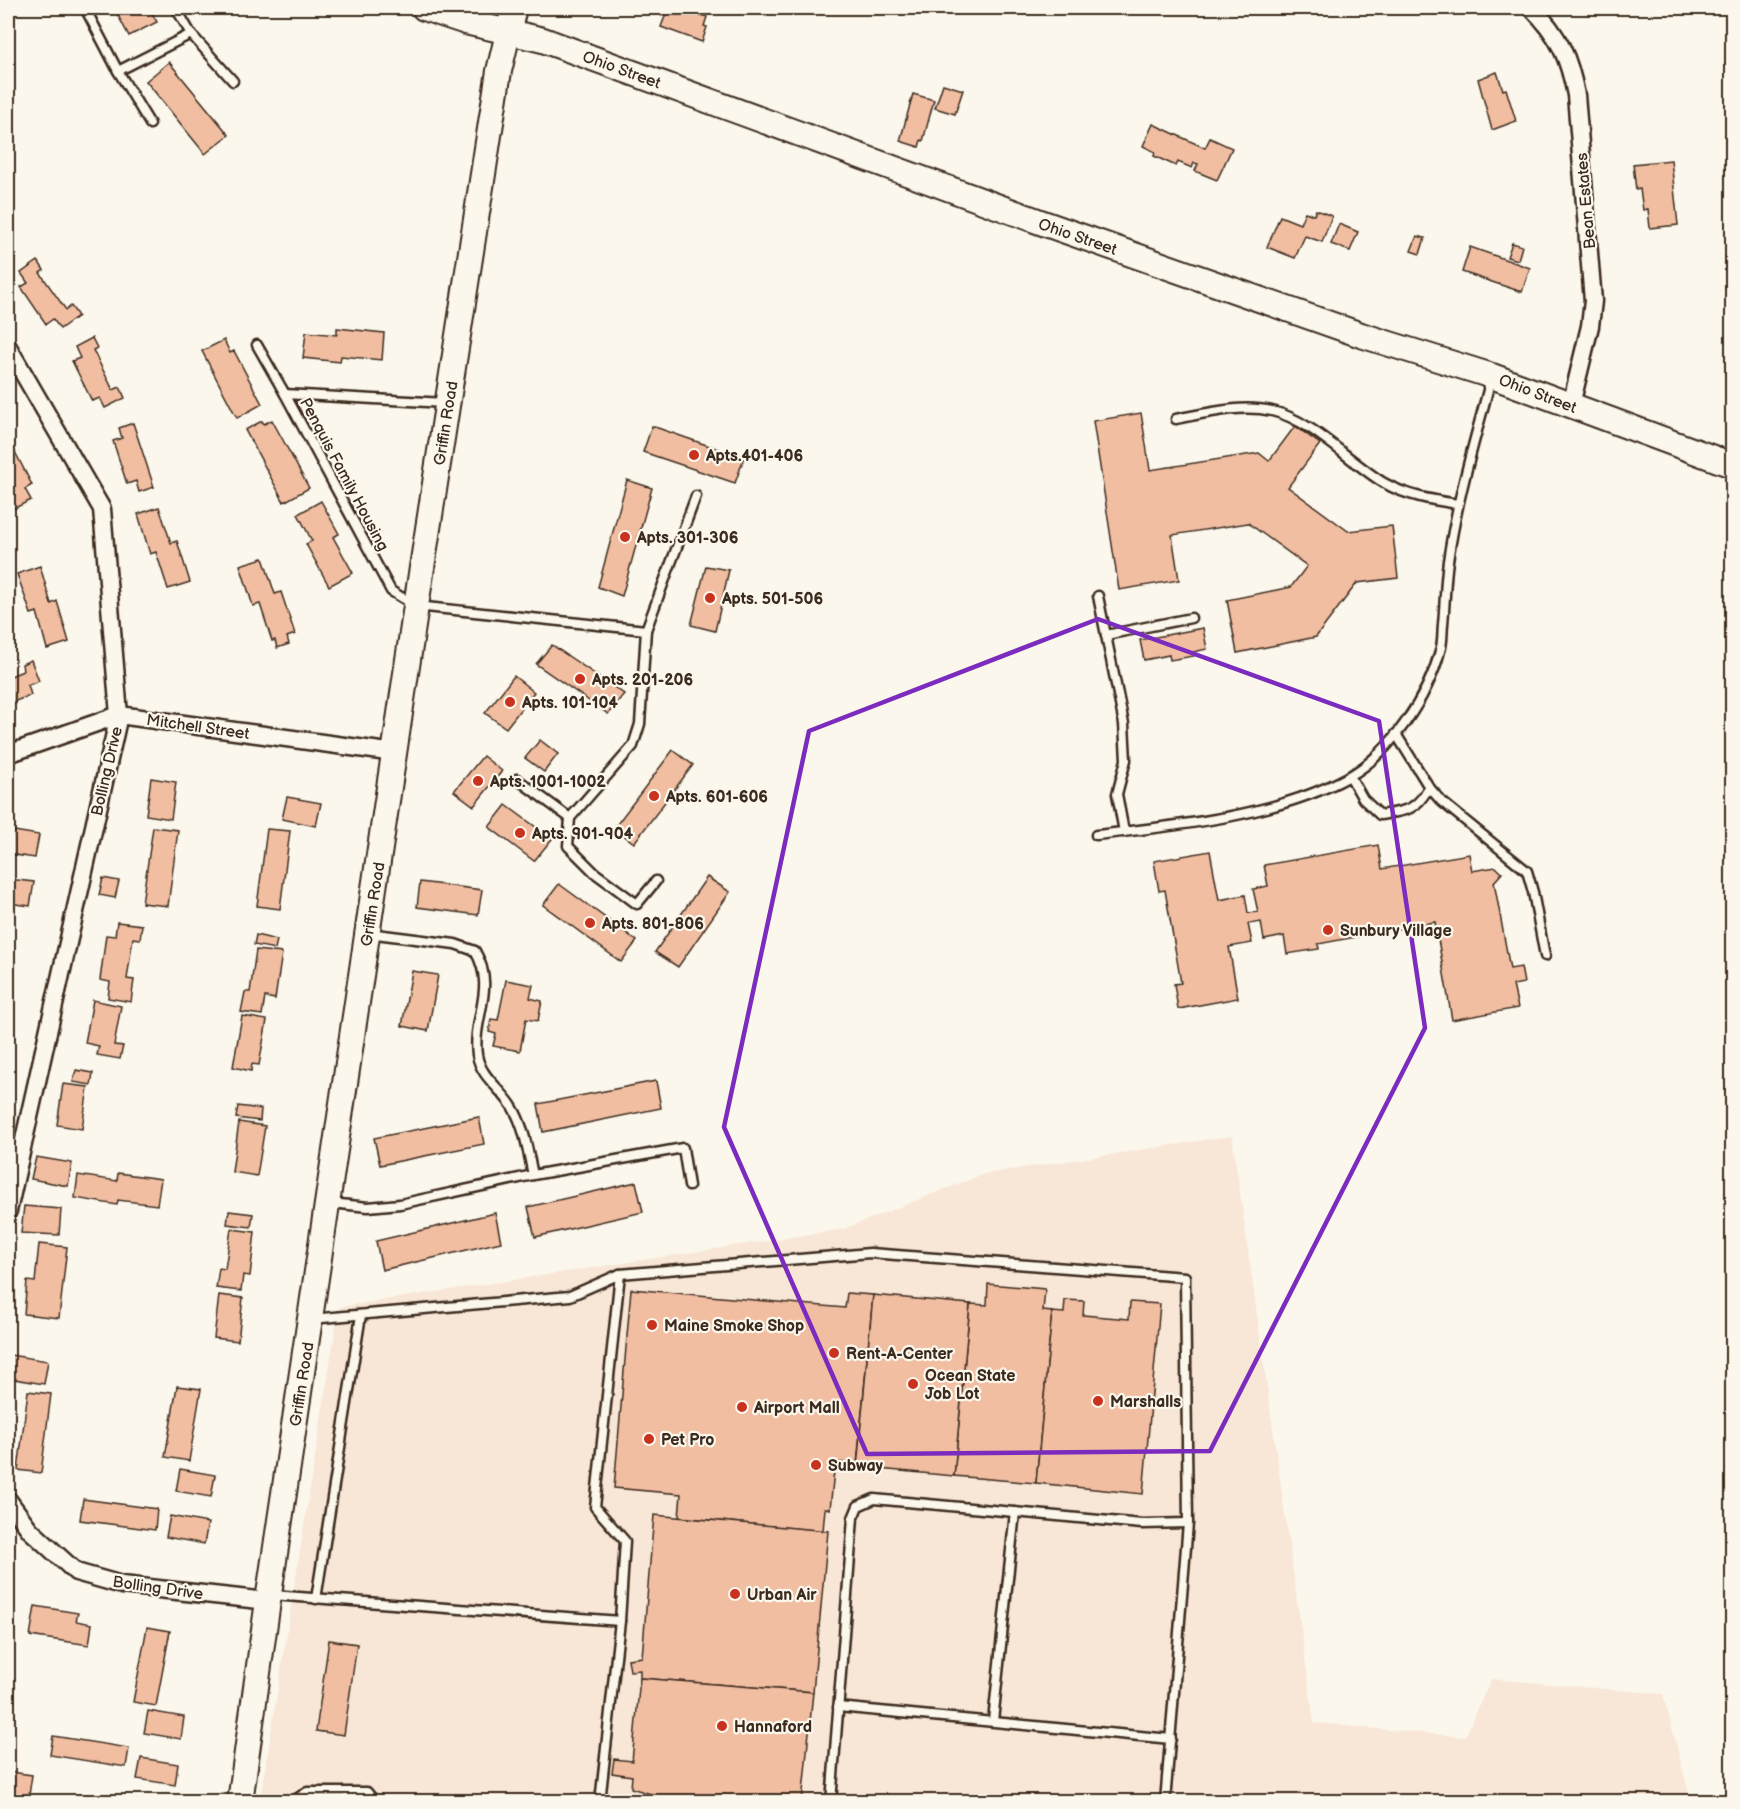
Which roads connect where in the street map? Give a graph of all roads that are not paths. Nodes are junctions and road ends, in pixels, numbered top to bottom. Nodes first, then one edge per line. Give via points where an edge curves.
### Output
1 (85, 8) edge
2 (176, 8) edge
3 (424, 8) edge
4 (514, 8) edge
5 (1532, 8) edge
6 (507, 33) junction
7 (191, 34) junction
8 (118, 71) junction
9 (233, 81) dead end
10 (150, 124) dead end
11 (257, 345) dead end
12 (8, 347) edge
13 (1492, 376) junction
14 (285, 394) junction
15 (448, 403) junction
16 (1570, 405) junction
17 (1176, 419) dead end
18 (1732, 465) edge
19 (696, 496) dead end
20 (1458, 504) junction
21 (1098, 596) dead end
22 (417, 606) junction
23 (1191, 618) dead end
24 (646, 630) junction
25 (1106, 635) junction
26 (119, 715) junction
27 (1396, 734) junction
28 (395, 753) junction
29 (8, 754) edge
30 (1350, 776) junction
31 (518, 779) dead end
32 (1429, 787) junction
33 (570, 818) junction
34 (1124, 832) junction
35 (1096, 835) dead end
36 (656, 881) dead end
37 (368, 933) junction
38 (1545, 956) dead end
39 (533, 1175) junction
40 (689, 1186) dead end
41 (328, 1202) junction
42 (8, 1211) edge
43 (620, 1274) junction
44 (361, 1315) junction
45 (311, 1319) junction
46 (8, 1500) edge
47 (1015, 1512) junction
48 (1188, 1523) junction
49 (268, 1598) junction
50 (316, 1599) junction
51 (620, 1621) junction
52 (838, 1707) junction
53 (993, 1721) junction
54 (1171, 1739) junction
55 (318, 1792) junction
56 (240, 1802) edge
57 (292, 1802) edge
58 (327, 1802) edge
59 (375, 1802) edge
60 (600, 1802) edge
61 (831, 1802) edge
62 (1165, 1802) edge

1 - 8 lane
2 - 7 lane
3 - 6 main road, Ohio Street
4 - 6 main road, Griffin Road
5 - 16 street, Bean Estates via 1544,20 1570,65 1576,95 1593,301
6 - 13 main road, Ohio Street via 543,40 1054,227 1361,335
6 - 15 main road, Griffin Road
7 - 8 lane
7 - 9 lane
8 - 10 lane
11 - 14 lane
12 - 26 street, Bolling Drive via 102,509
13 - 16 main road, Ohio Street
13 - 20 lane
14 - 15 lane, Penquis Family Housing
14 - 22 lane, Penquis Family Housing via 391,591
15 - 22 main road, Griffin Road
16 - 18 main road, Ohio Street
17 - 20 lane via 1245,409 1273,411 1301,423 1385,484 1413,496
19 - 24 lane
20 - 27 lane via 1448,562 1441,650 1428,688
21 - 25 lane
22 - 24 lane
22 - 28 main road, Griffin Road
23 - 25 lane
24 - 33 lane via 640,724 633,746
25 - 34 lane via 1124,724 1126,760 1117,794
26 - 28 street, Mitchell Street
26 - 29 street, Mitchell Street
26 - 42 street, Bolling Drive
27 - 30 lane
27 - 32 lane
28 - 37 main road, Griffin Road
30 - 32 lane via 1363,799 1380,815 1408,811 1422,800
30 - 34 lane via 1282,804
31 - 33 lane
32 - 38 lane via 1527,871
33 - 36 lane via 568,846 628,898 637,904
34 - 35 lane
37 - 39 lane via 455,944 475,951 483,965 485,983 477,1057 484,1075 514,1109
37 - 41 main road, Griffin Road
39 - 40 lane via 683,1148
39 - 41 lane via 400,1204 368,1207
41 - 45 main road, Griffin Road
43 - 44 lane via 570,1296
43 - 48 lane via 870,1253 1185,1277
43 - 51 lane via 595,1507 625,1541
44 - 45 lane
44 - 50 lane
45 - 49 main road, Griffin Road
46 - 49 street, Bolling Drive via 30,1530 76,1572 122,1585
47 - 48 lane via 1142,1524
47 - 52 lane via 874,1499 858,1506 853,1518
47 - 53 lane
48 - 54 lane
49 - 50 lane
49 - 56 main road, Griffin Road
50 - 51 lane
51 - 60 lane
52 - 53 lane
52 - 61 lane
53 - 54 lane
54 - 62 lane
55 - 57 lane via 308,1792
55 - 58 lane
55 - 59 lane via 366,1792

